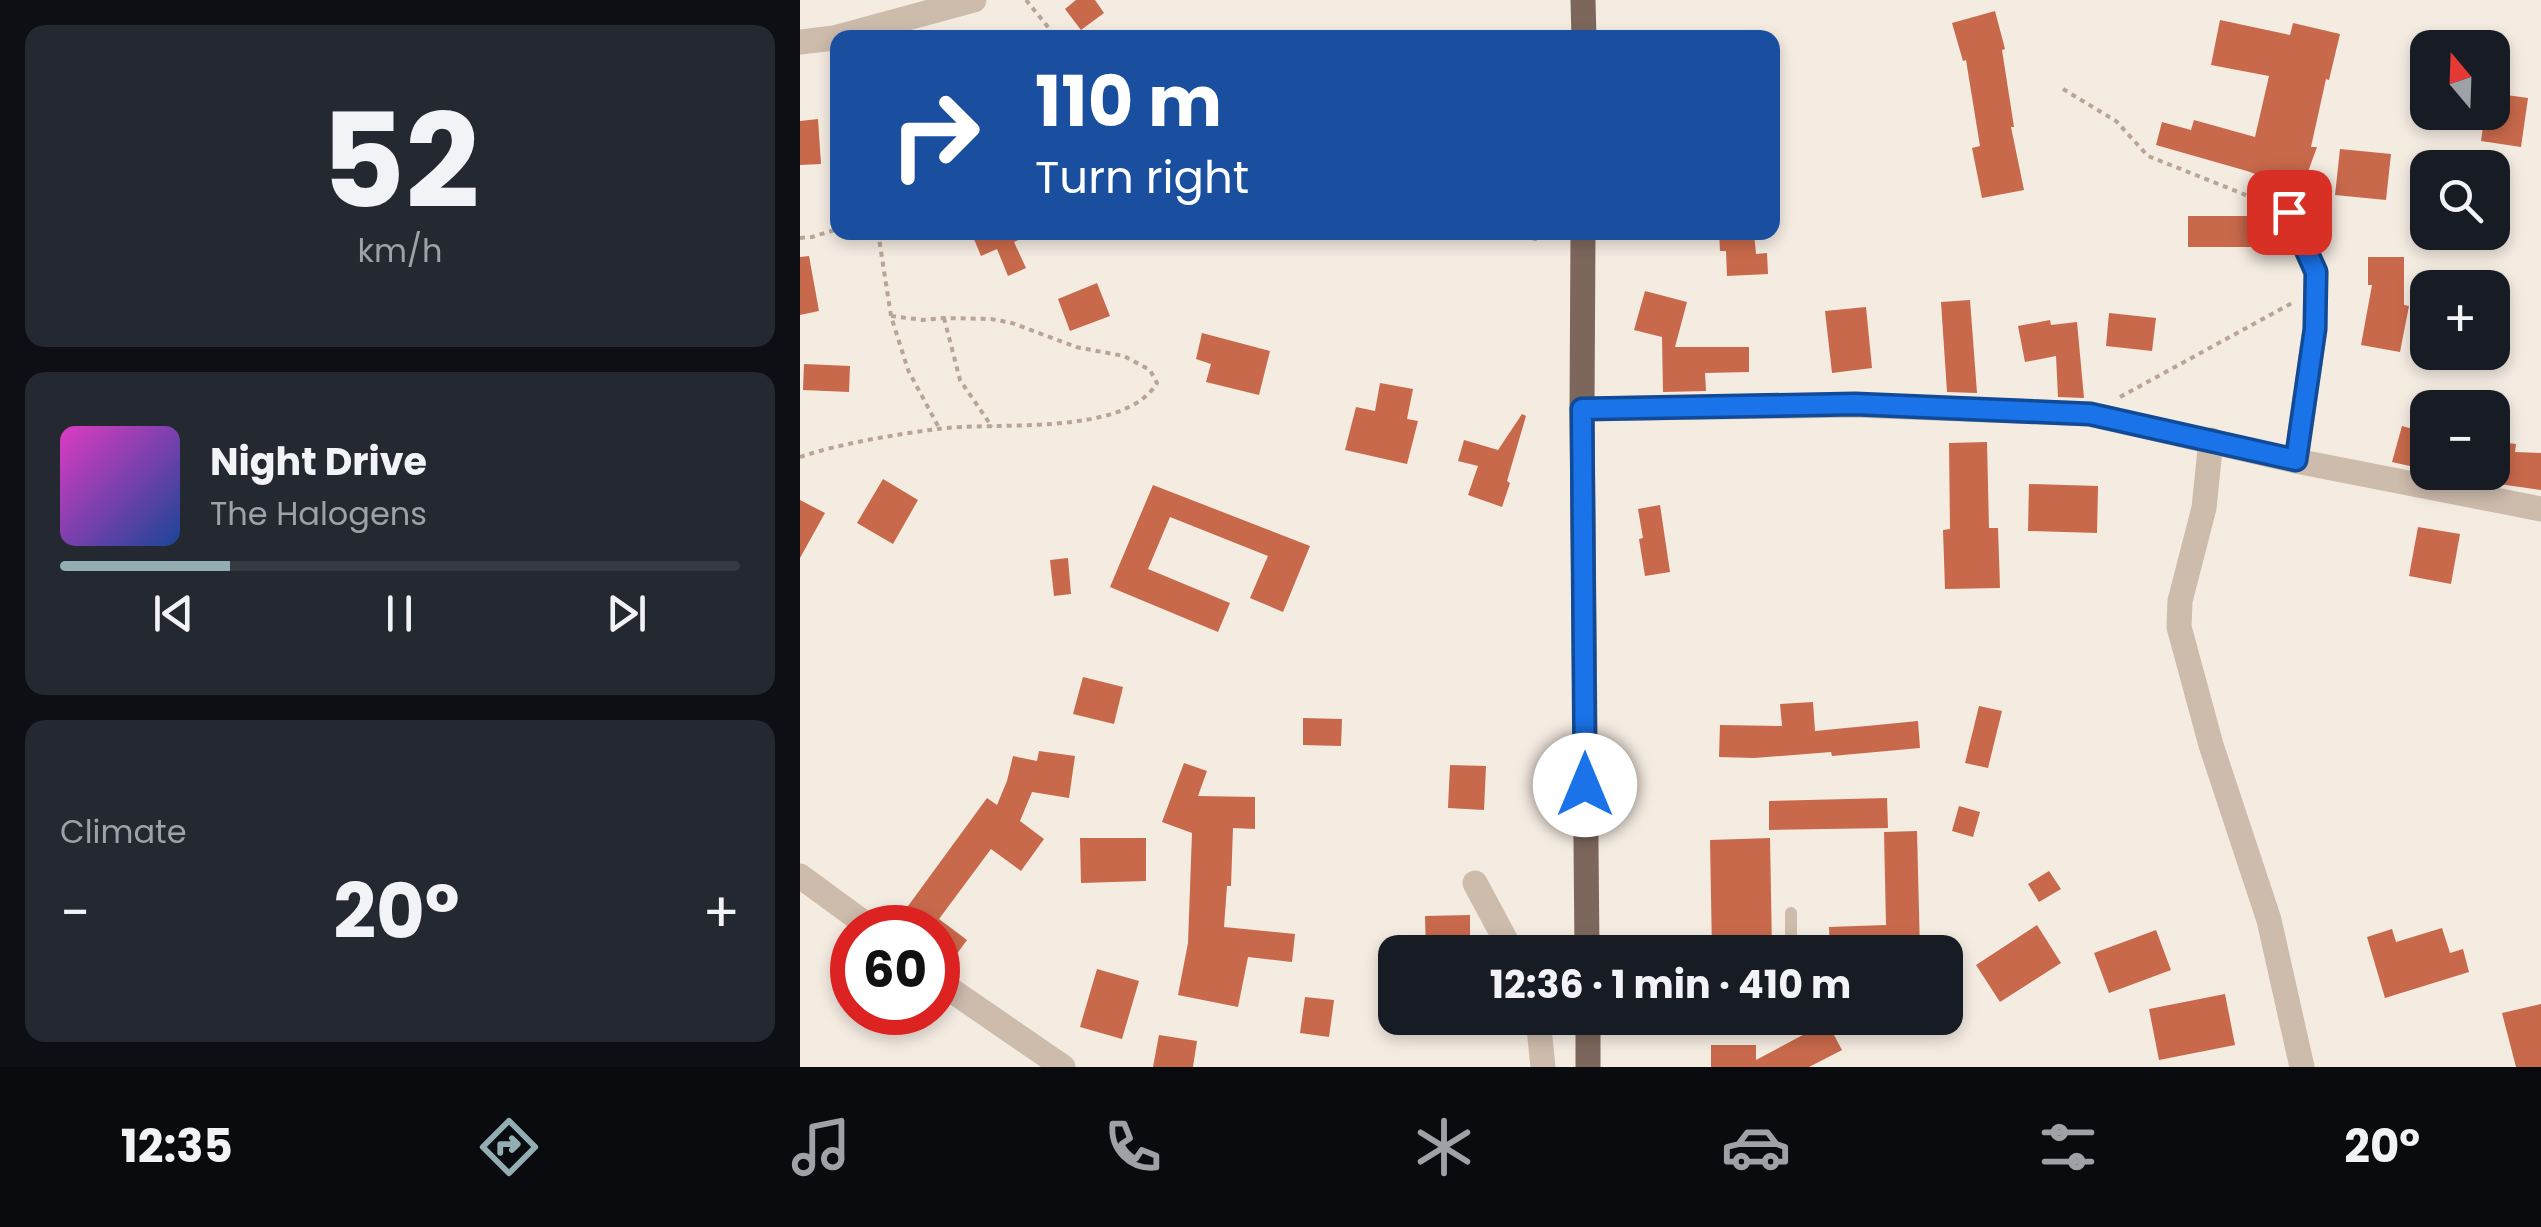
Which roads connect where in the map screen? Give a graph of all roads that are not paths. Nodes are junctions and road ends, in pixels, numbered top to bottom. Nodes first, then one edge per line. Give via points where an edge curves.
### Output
1 (974, 0) edge
2 (1583, 0) edge
3 (863, 30) edge
4 (1584, 30) edge
5 (830, 38) edge
6 (800, 42) edge
7 (2289, 212) road end
8 (1583, 240) edge
9 (1582, 409) junction
10 (2211, 440) junction
11 (2296, 460) junction
12 (2541, 509) edge
13 (800, 876) edge
14 (1476, 882) dead end
15 (842, 905) edge
16 (1791, 913) dead end
17 (1503, 935) edge
18 (1587, 935) edge
19 (1790, 935) edge
20 (960, 995) edge
21 (1540, 1035) edge
22 (1588, 1035) edge
23 (1063, 1067) edge
24 (1544, 1067) edge
25 (1588, 1067) edge
26 (2302, 1067) edge

1 - 3 street
2 - 4 main road
5 - 6 street
7 - 11 street via 2316,272 2315,329
8 - 9 main road
9 - 10 street via 1855,404 2090,414
9 - 18 main road
10 - 11 street
10 - 26 street via 2179,628 2269,920
11 - 12 street
13 - 15 street
14 - 17 street
16 - 19 lane
20 - 23 street
21 - 24 street
22 - 25 main road

